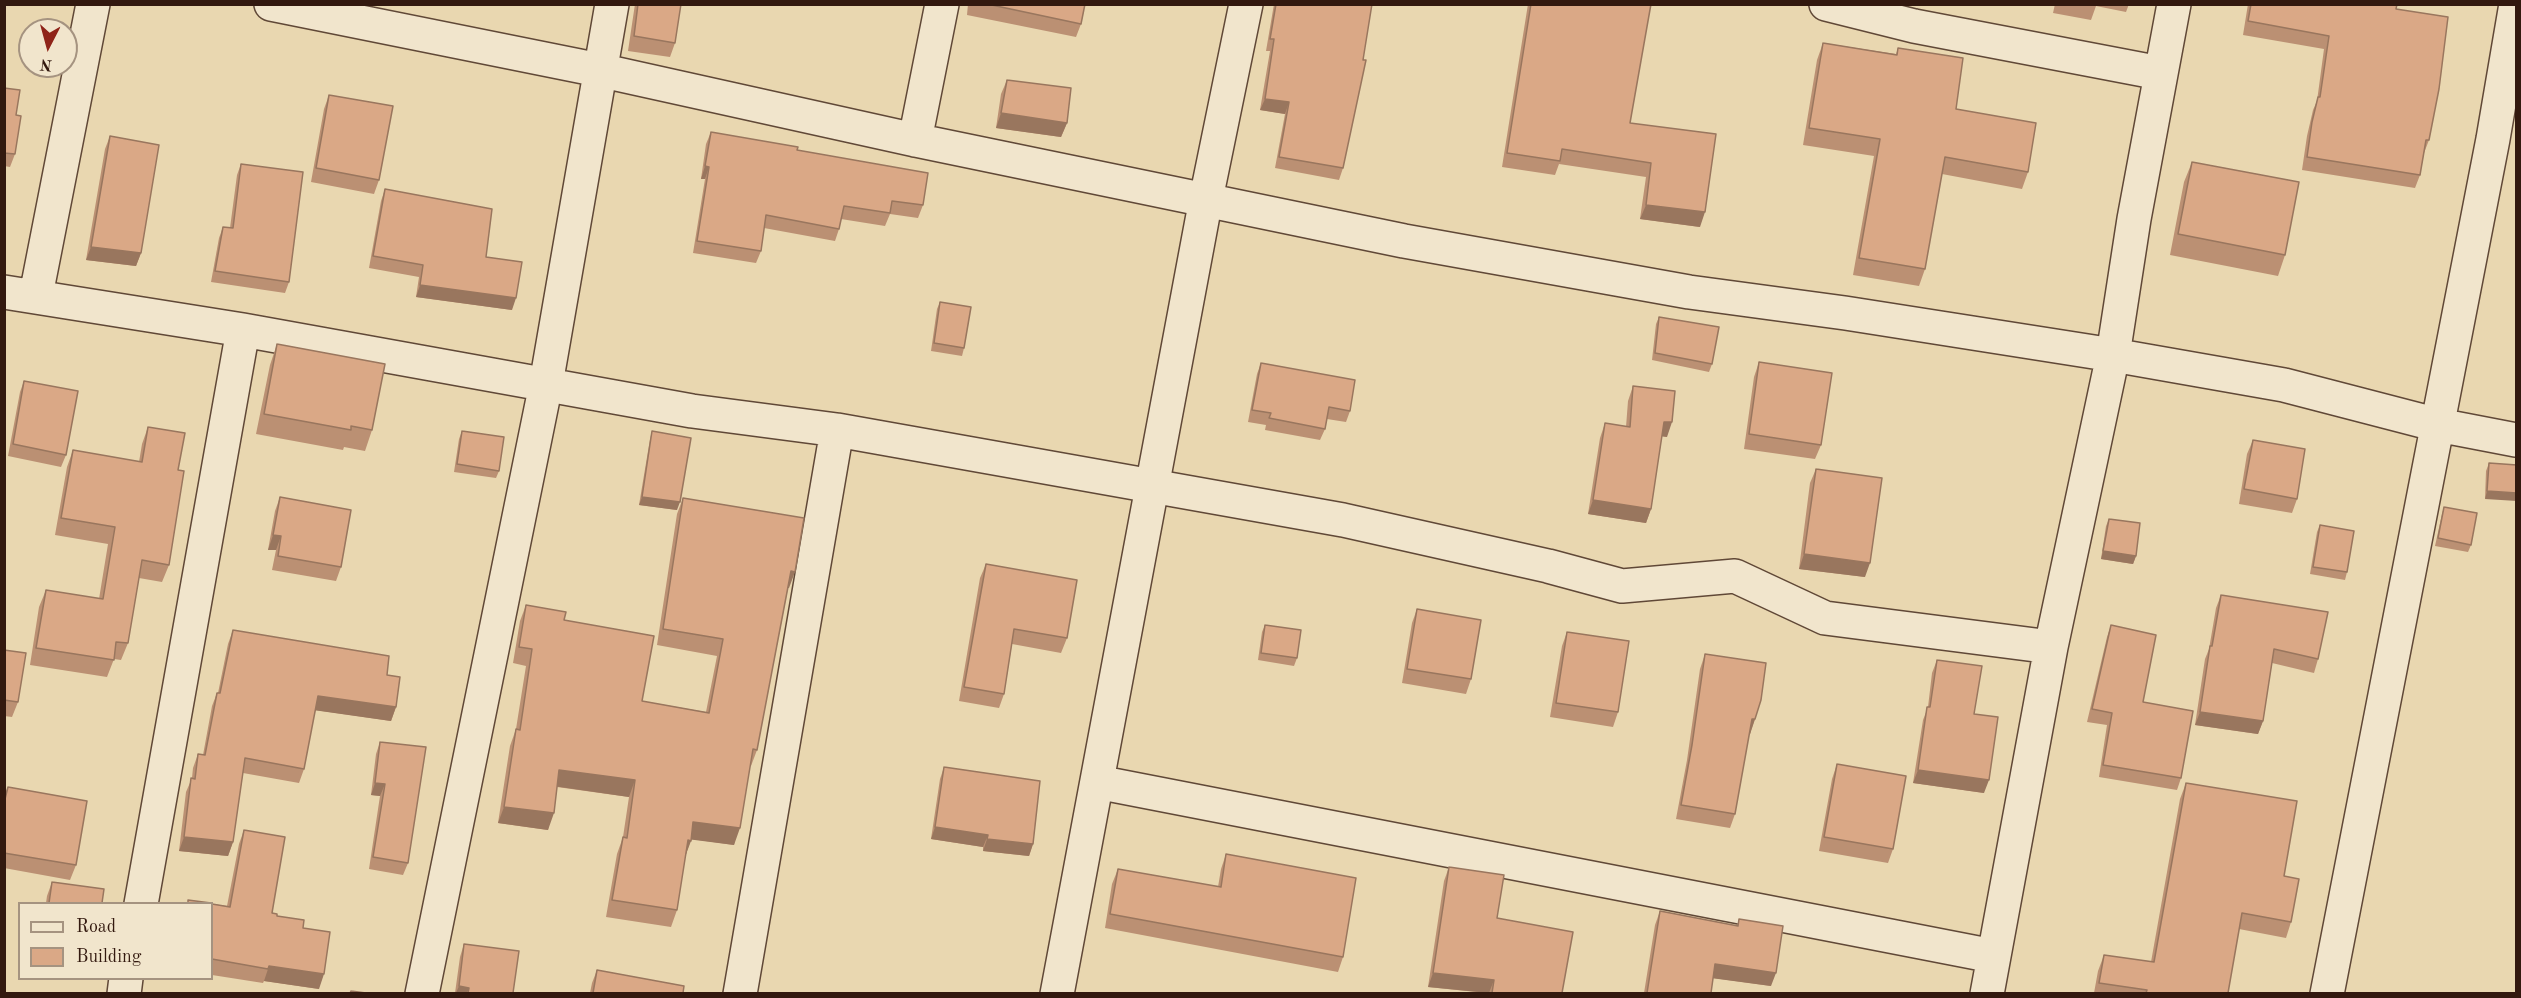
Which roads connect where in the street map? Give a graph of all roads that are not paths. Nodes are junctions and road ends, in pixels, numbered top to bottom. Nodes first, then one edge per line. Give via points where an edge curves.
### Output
1 (93, 4) edge
2 (271, 4) edge
3 (612, 4) edge
4 (942, 4) edge
5 (1246, 4) edge
6 (1826, 4) edge
7 (2174, 4) edge
8 (2516, 4) edge
9 (599, 70) junction
10 (2160, 73) junction
11 (915, 140) junction
12 (2505, 141) edge
13 (1206, 199) junction
14 (20, 294) edge
15 (243, 330) junction
16 (2113, 355) junction
17 (546, 384) junction
18 (2438, 425) junction
19 (837, 430) junction
20 (2517, 440) edge
21 (1153, 486) junction
22 (2050, 647) junction
23 (1097, 782) junction
24 (141, 902) edge
25 (1993, 956) junction
26 (422, 993) edge
27 (740, 993) edge
28 (1057, 993) edge
29 (1986, 993) edge
30 (2327, 993) edge

1 - 14 street
2 - 9 street
3 - 9 street
4 - 11 street
5 - 13 street
6 - 10 street via 1914,26
7 - 10 street
8 - 12 street
9 - 11 street
9 - 17 street
10 - 16 street
11 - 13 street
12 - 18 street
13 - 16 street via 1404,241 1689,292
13 - 21 street
14 - 15 street
15 - 17 street
15 - 24 street
16 - 18 street via 2284,386
16 - 22 street
17 - 19 street via 692,411
17 - 26 street
18 - 20 street
18 - 30 street
19 - 21 street
19 - 27 street
21 - 22 street via 1343,519 1622,586 1734,576 1825,618
21 - 23 street
22 - 25 street
23 - 25 street
23 - 28 street
25 - 29 street

